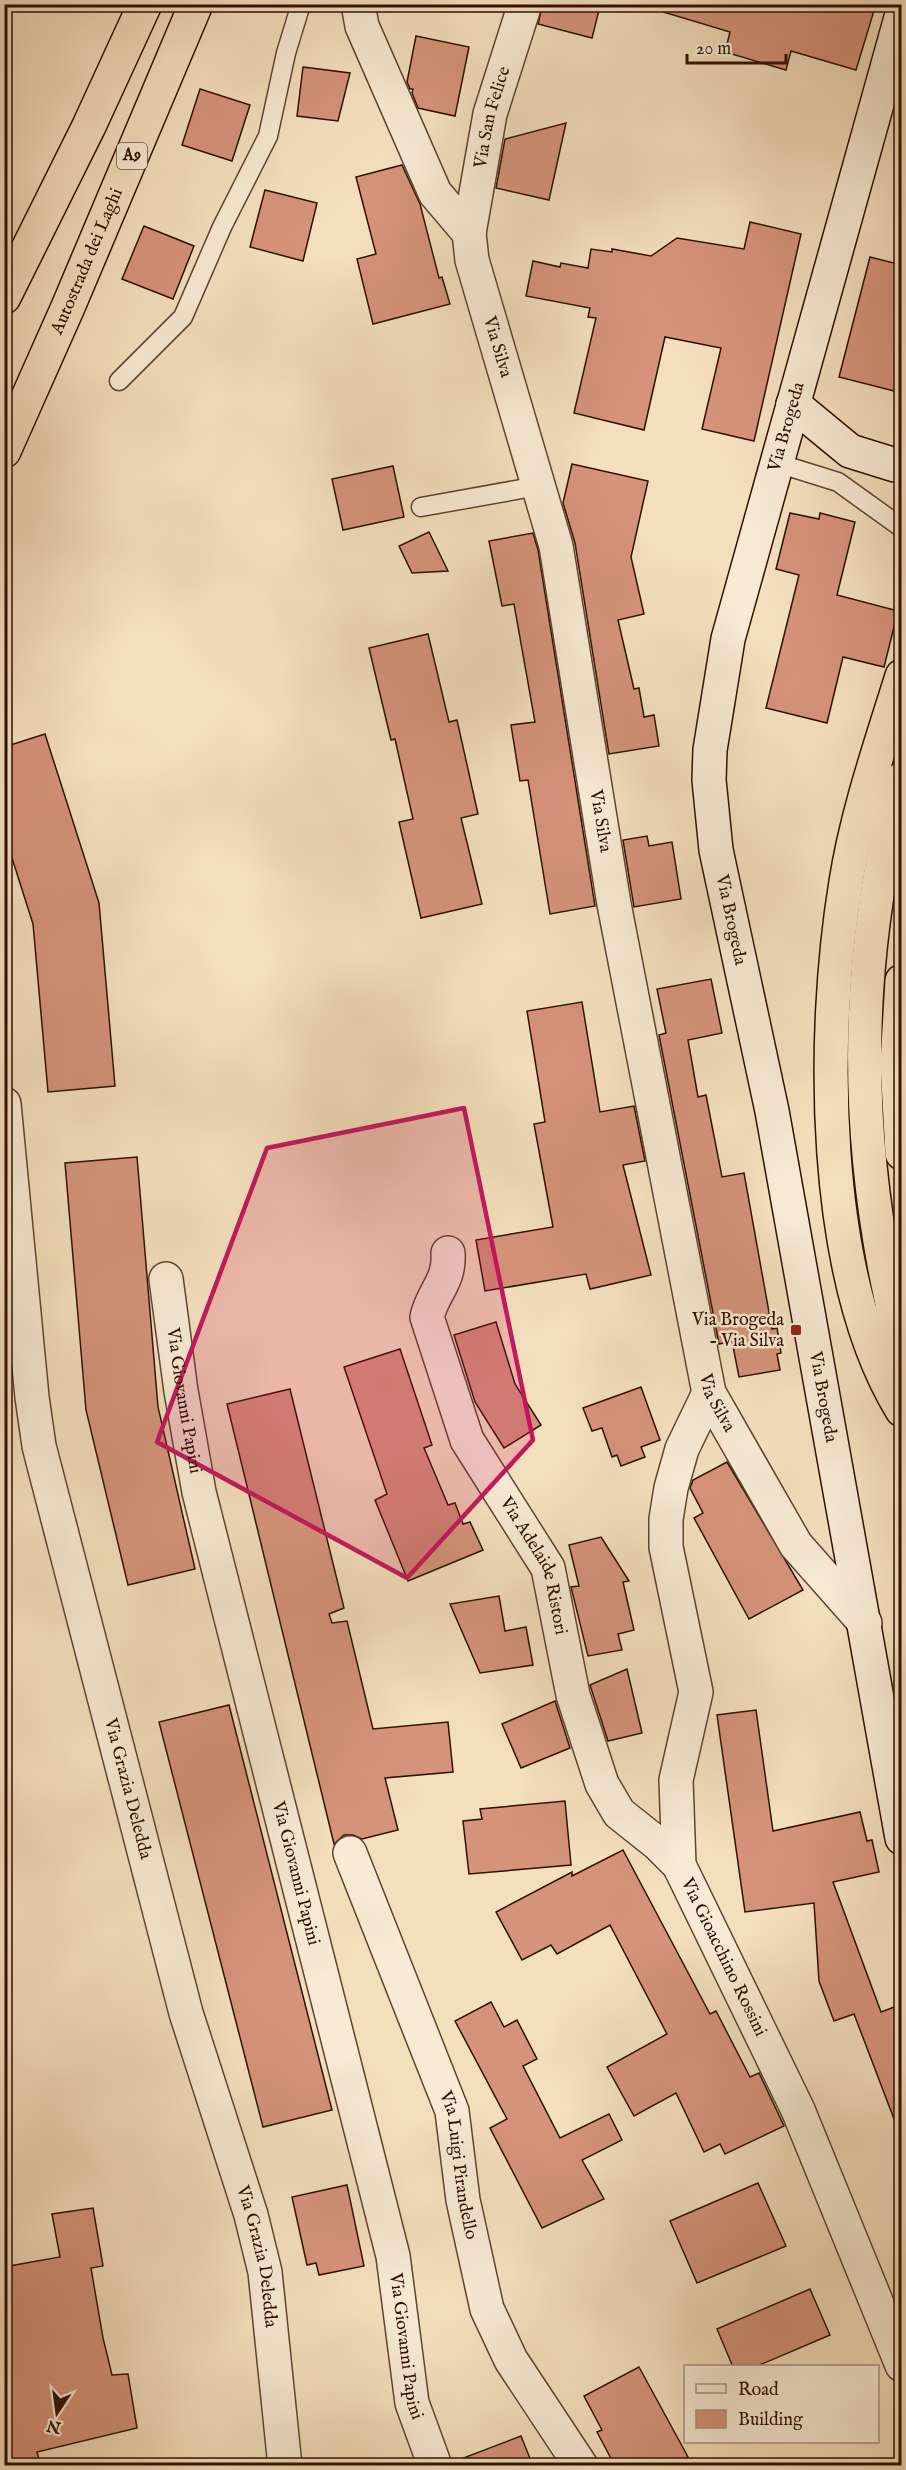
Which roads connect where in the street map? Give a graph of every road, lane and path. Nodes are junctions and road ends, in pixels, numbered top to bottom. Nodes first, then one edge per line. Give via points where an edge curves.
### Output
1 (145, 4) edge
2 (196, 4) edge
3 (301, 4) edge
4 (358, 4) edge
5 (525, 4) edge
6 (902, 14) edge
7 (469, 232) junction
8 (9, 288) edge
9 (119, 381) dead end
10 (793, 404) junction
11 (4, 451) edge
12 (777, 463) junction
13 (902, 465) edge
14 (538, 486) junction
15 (421, 507) dead end
16 (902, 528) edge
17 (902, 676) edge
18 (902, 779) edge
19 (902, 981) edge
20 (4, 1104) edge
21 (902, 1153) edge
22 (448, 1253) dead end
23 (166, 1279) dead end
24 (901, 1344) edge
25 (709, 1393) junction
26 (902, 1410) edge
27 (865, 1623) junction
28 (902, 1838) edge
29 (350, 1853) dead end
30 (679, 1865) junction
31 (902, 2365) edge
32 (285, 2466) edge
33 (435, 2466) edge
34 (581, 2466) edge

1 - 8 highway
2 - 11 highway, Autostrada dei Laghi / A9
3 - 9 lane via 268,136 183,317
4 - 7 street via 362,26 435,193
5 - 7 street, Via San Felice via 490,114
6 - 10 street, Via Brogeda
7 - 14 street, Via Silva via 472,260
10 - 12 street, Via Brogeda
10 - 13 street via 850,451
12 - 16 lane via 838,482
12 - 27 street, Via Brogeda via 728,639 710,750 709,780 716,850 772,1112
14 - 15 lane
14 - 25 street, Via Silva via 556,546 614,904
17 - 26 highway via 862,804 846,880 833,993 831,1060 837,1182 846,1249 869,1339
18 - 24 highway via 875,901 863,1052 870,1187
19 - 21 highway via 897,1063
20 - 32 street, Via Grazia Deledda via 39,1446 186,2013 251,2215 265,2272
22 - 30 street, Via Adelaide Ristori via 444,1282 427,1317 467,1440 548,1568 573,1695 602,1784 619,1813
23 - 33 street, Via Giovanni Papini via 199,1492 393,2256 412,2403
25 - 27 street, Via Silva via 796,1545
25 - 30 street, Via Gioacchino Rossini via 682,1449 666,1519 666,1547 696,1692 676,1780
27 - 28 street, Via Brogeda
29 - 34 street, Via Luigi Pirandello via 452,2111 464,2200 487,2309 511,2360
30 - 31 street, Via Gioacchino Rossini via 798,2110

